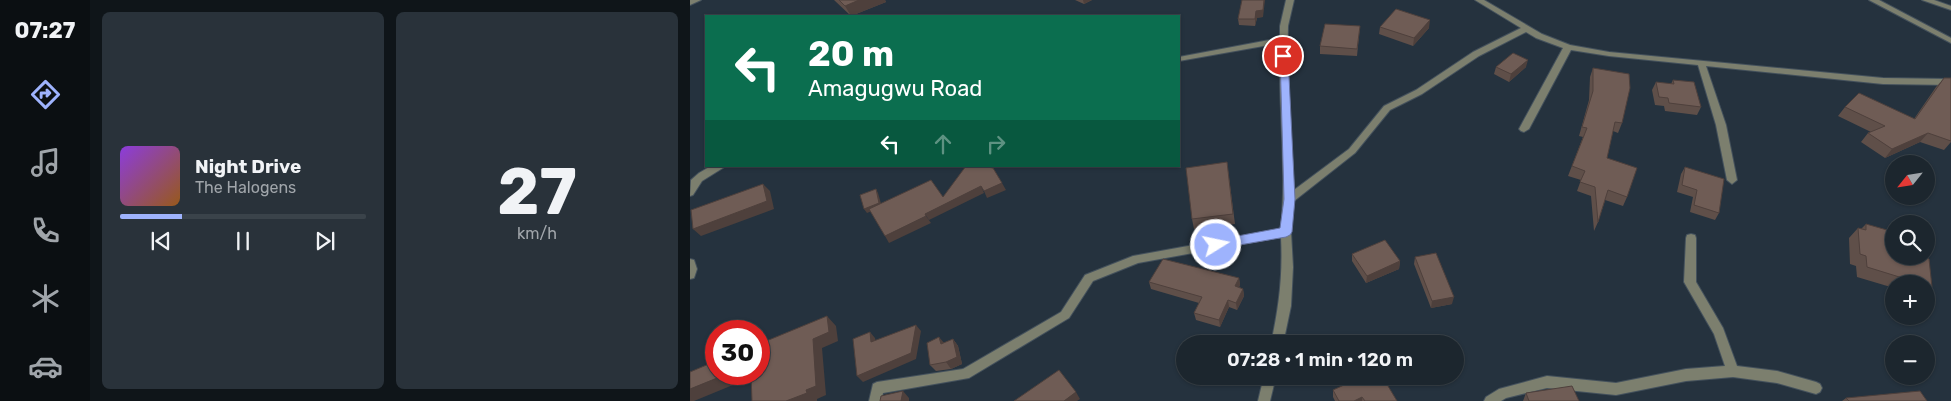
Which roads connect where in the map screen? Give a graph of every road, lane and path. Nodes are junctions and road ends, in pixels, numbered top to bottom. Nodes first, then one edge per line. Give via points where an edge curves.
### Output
1 (697, 0) edge
2 (1290, 0) edge
3 (1479, 0) edge
4 (1873, 0) edge
5 (1926, 0) edge
6 (1935, 2) edge
7 (690, 3) edge
8 (1951, 8) edge
9 (1526, 29) junction
10 (1284, 40) junction
11 (1951, 41) edge
12 (1568, 47) junction
13 (1180, 59) edge
14 (1701, 62) junction
15 (1951, 82) edge
16 (1524, 129) dead end
17 (719, 167) edge
18 (1732, 180) dead end
19 (690, 192) edge
20 (1290, 199) junction
21 (1286, 232) junction
22 (1691, 238) dead end
23 (690, 263) edge
24 (690, 275) edge
25 (1279, 335) edge
26 (1733, 371) junction
27 (1268, 385) edge
28 (1816, 388) dead end
29 (874, 401) edge
30 (1264, 401) edge
31 (1490, 401) edge

1 - 7 street
2 - 10 street
3 - 9 street
4 - 11 street
5 - 6 street
6 - 8 street
9 - 12 street
9 - 20 street via 1476,54 1419,92 1387,108 1352,151
10 - 13 street
10 - 20 street
12 - 14 street
12 - 16 street
14 - 15 street via 1882,81
14 - 18 street via 1721,125
17 - 19 street via 704,173
20 - 21 street
21 - 25 street via 1288,267
21 - 29 street via 1137,259 1089,278 1065,315 965,374 877,388
22 - 26 street via 1690,282 1719,332
23 - 24 street
26 - 28 street via 1777,377
26 - 31 street via 1686,375 1616,389 1547,382 1503,393
27 - 30 street

